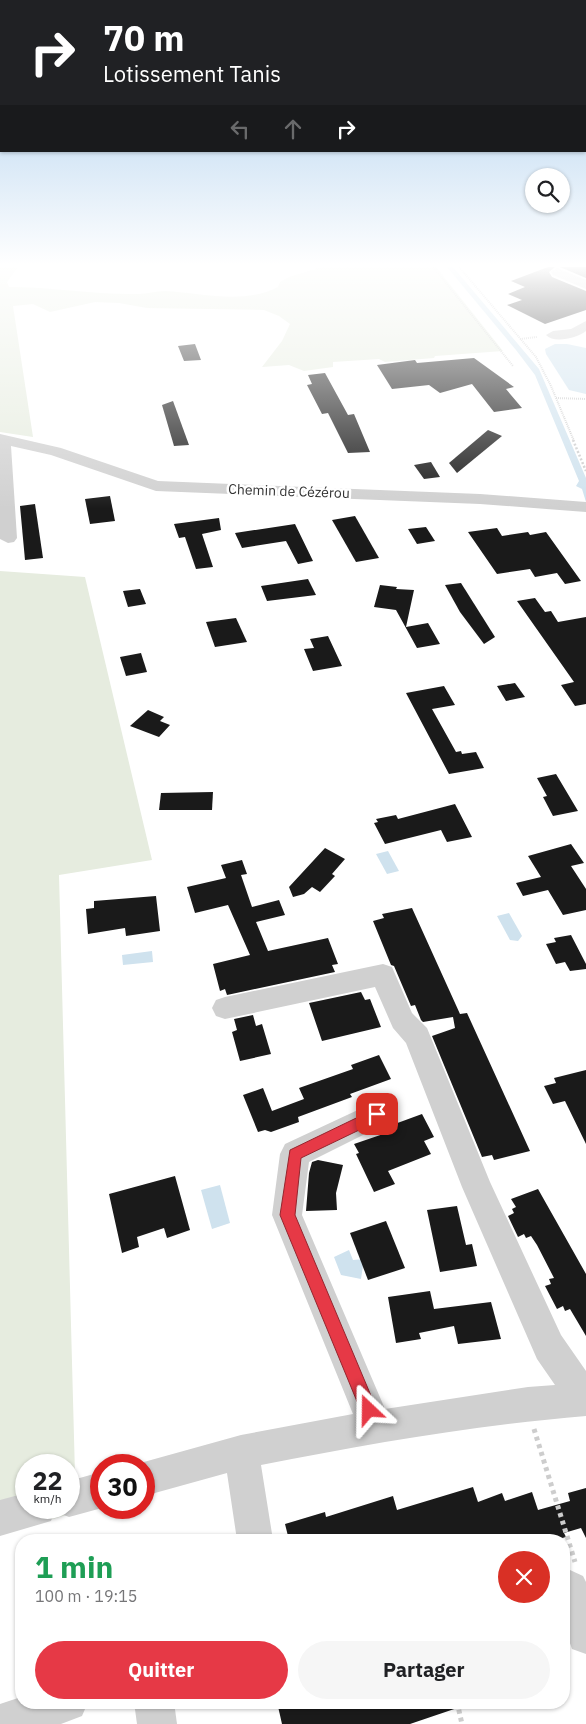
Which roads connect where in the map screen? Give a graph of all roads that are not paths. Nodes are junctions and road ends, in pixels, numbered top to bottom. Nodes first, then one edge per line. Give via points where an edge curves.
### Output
1 (2, 439) edge
2 (586, 507) edge
3 (8, 538) dead end
4 (226, 1008) dead end
5 (377, 1114) dead end
6 (585, 1399) edge
7 (376, 1428) junction
8 (241, 1452) junction
9 (155, 1475) edge
10 (15, 1514) edge
11 (0, 1518) edge
12 (254, 1534) edge
13 (573, 1589) edge
14 (586, 1635) edge
15 (46, 1709) edge
16 (155, 1709) edge
17 (0, 1724) edge
18 (157, 1724) edge

1 - 2 street, Chemin de Cézérou via 55,450 156,486
1 - 3 street
4 - 6 street via 383,974 402,1020 417,1036 476,1187 549,1348
5 - 7 street via 294,1154 287,1215
6 - 7 street via 528,1404
7 - 8 street
8 - 9 street
8 - 12 street
10 - 11 street
13 - 14 street
15 - 17 street
16 - 18 street

